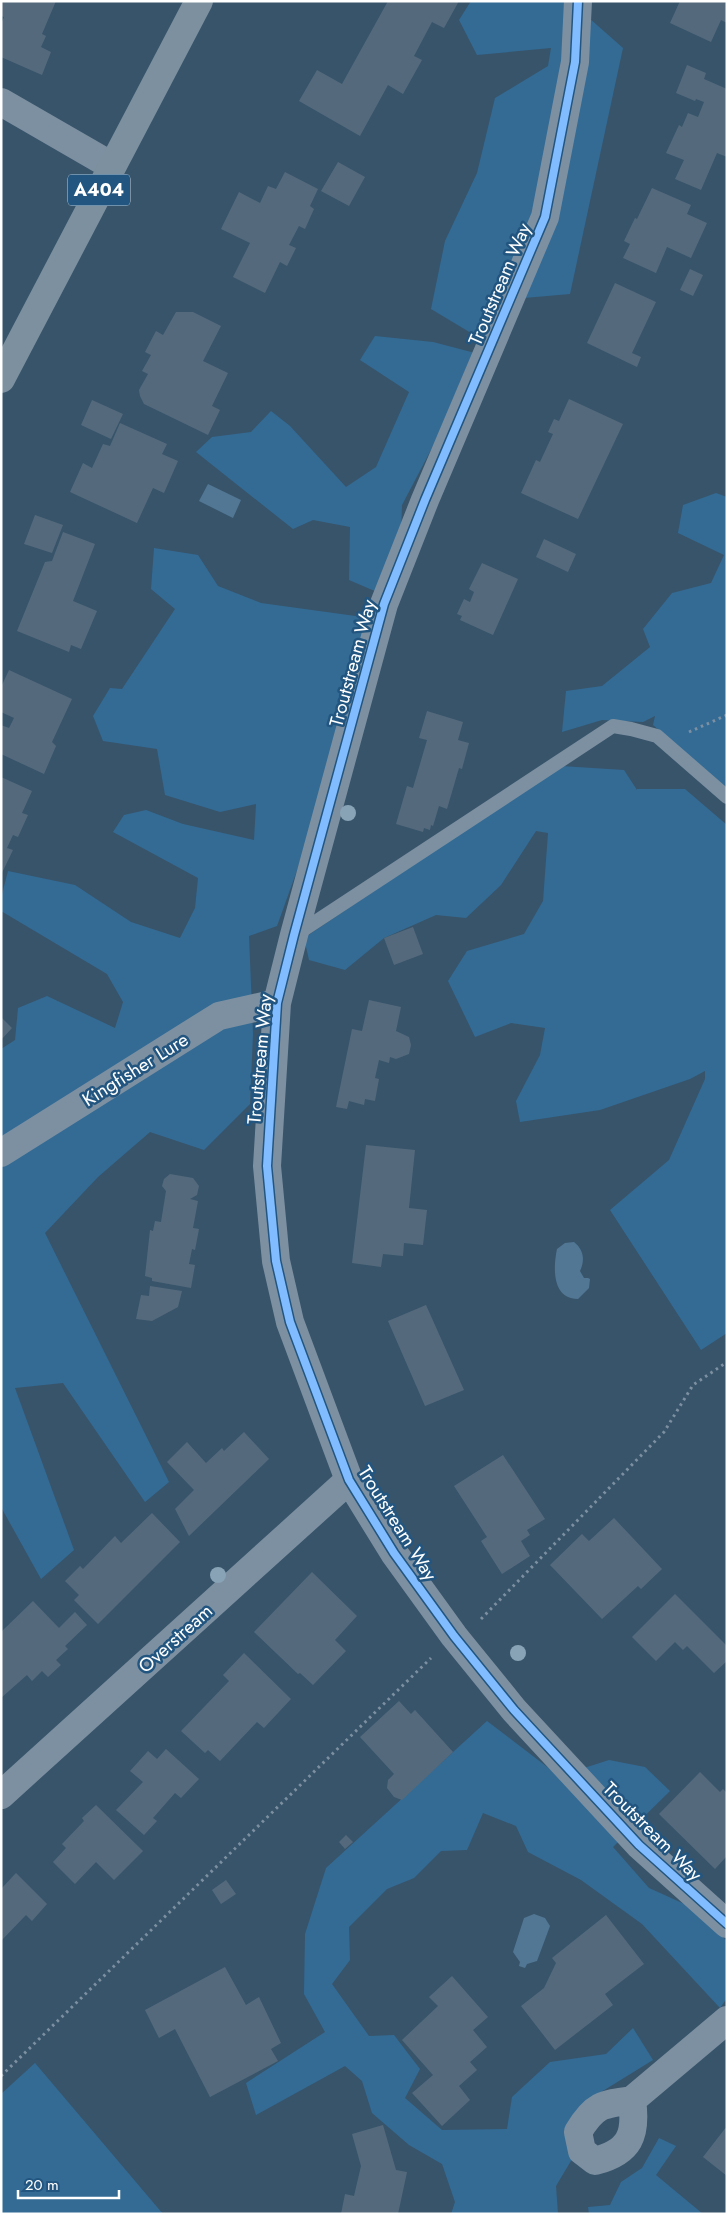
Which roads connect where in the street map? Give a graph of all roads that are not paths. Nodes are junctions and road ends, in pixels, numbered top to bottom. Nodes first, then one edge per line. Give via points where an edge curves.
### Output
1 (199, 1) edge
2 (578, 1) edge
3 (1, 102) edge
4 (112, 166) junction
5 (1, 379) edge
6 (727, 797) edge
7 (294, 935) junction
8 (277, 1003) junction
9 (1, 1153) edge
10 (349, 1480) junction
11 (1, 1795) edge
12 (727, 1924) edge
13 (727, 2020) edge
14 (632, 2100) dead end

1 - 4 main road, A404
2 - 7 street, Troutstream Way via 575,62 545,217 424,500 384,604
3 - 4 street
4 - 5 main road, A404
6 - 7 lane via 657,736 613,726
7 - 8 street, Troutstream Way
8 - 9 street, Kingfisher Lure via 220,1016
8 - 10 street, Troutstream Way via 267,1166 276,1261 290,1322
10 - 11 street, Overstream
10 - 12 street, Troutstream Way via 394,1553 454,1636 514,1710 639,1844
13 - 14 street

